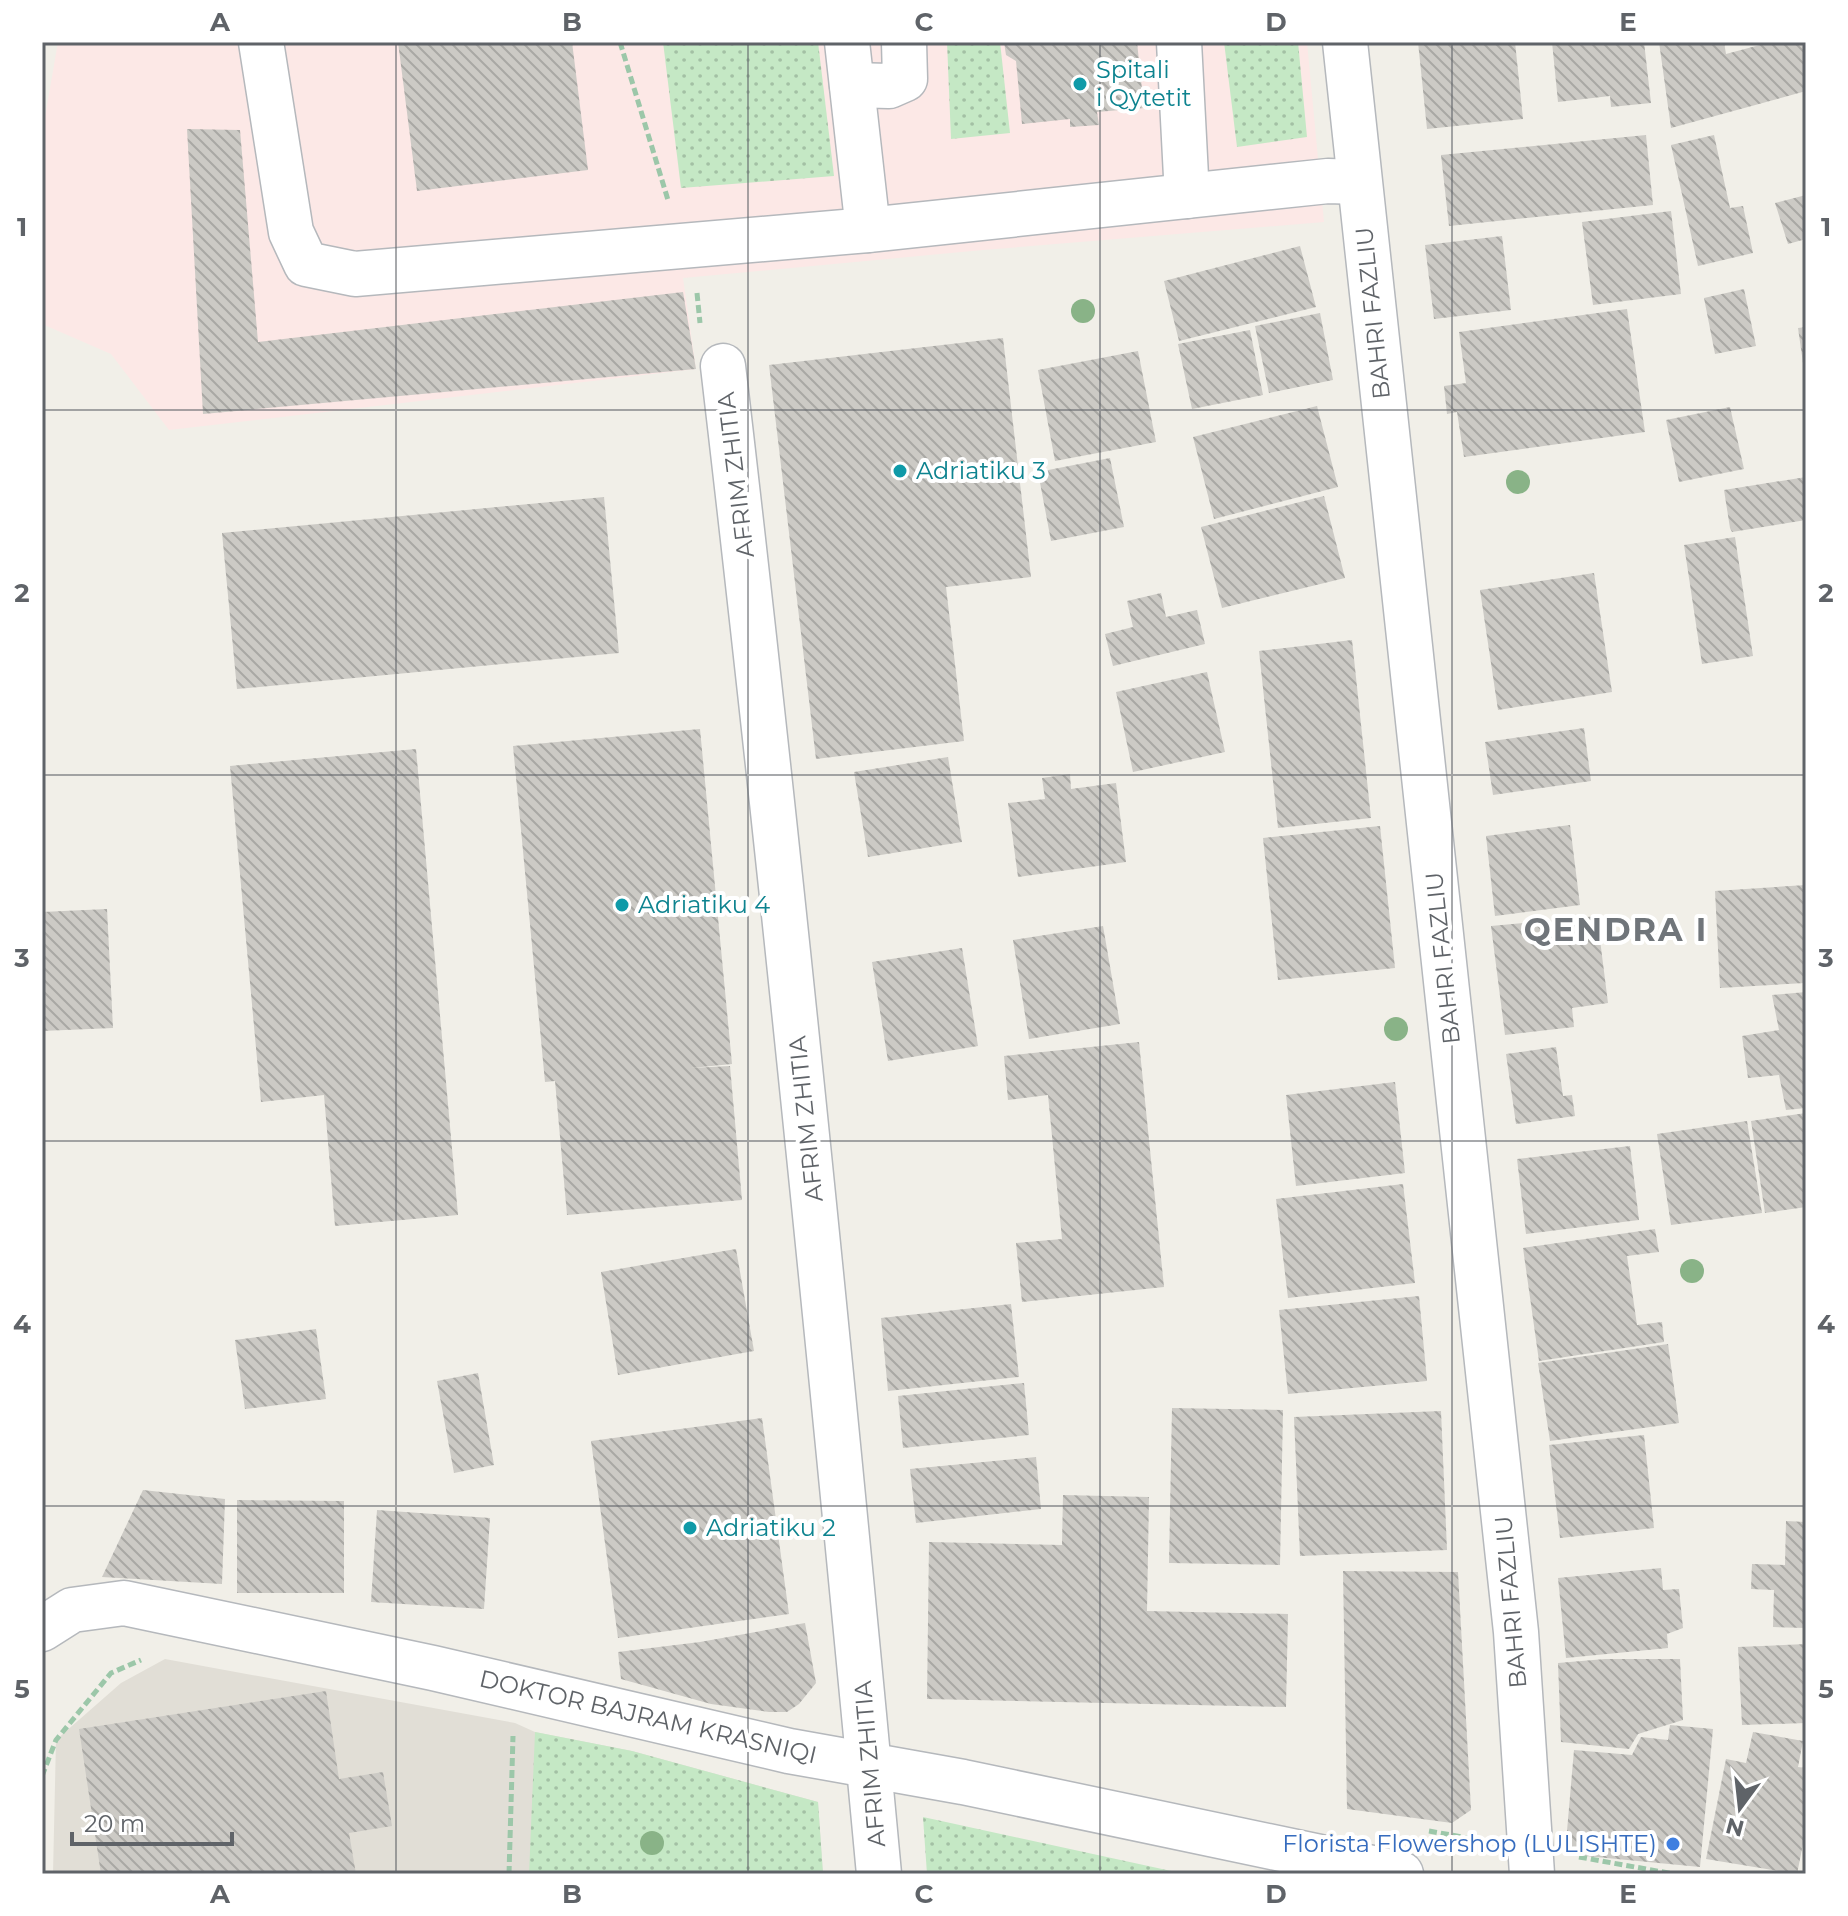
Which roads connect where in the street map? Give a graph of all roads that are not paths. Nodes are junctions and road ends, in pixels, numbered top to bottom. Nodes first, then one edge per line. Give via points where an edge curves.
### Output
1 (261, 42) edge
2 (847, 42) edge
3 (904, 42) edge
4 (1179, 42) edge
5 (1345, 42) edge
6 (852, 85) junction
7 (1359, 182) junction
8 (1187, 196) junction
9 (868, 230) junction
10 (723, 366) dead end
11 (42, 1629) edge
12 (869, 1767) junction
13 (879, 1874) edge
14 (1401, 1874) edge
15 (1532, 1874) edge

1 - 9 street via 291,232 306,264 355,274
2 - 6 street
3 - 6 street via 905,79 889,86
4 - 8 street
5 - 7 street, BAHRI FAZLIU
6 - 9 street
7 - 8 street
7 - 15 street, BAHRI FAZLIU via 1516,1632
8 - 9 street
10 - 12 street, AFRIM ZHITIA via 764,717
11 - 12 street, DOKTOR BAJRAM KRASNIQI via 72,1610 124,1603
12 - 13 street, AFRIM ZHITIA
12 - 14 street, DOKTOR BAJRAM KRASNIQI

